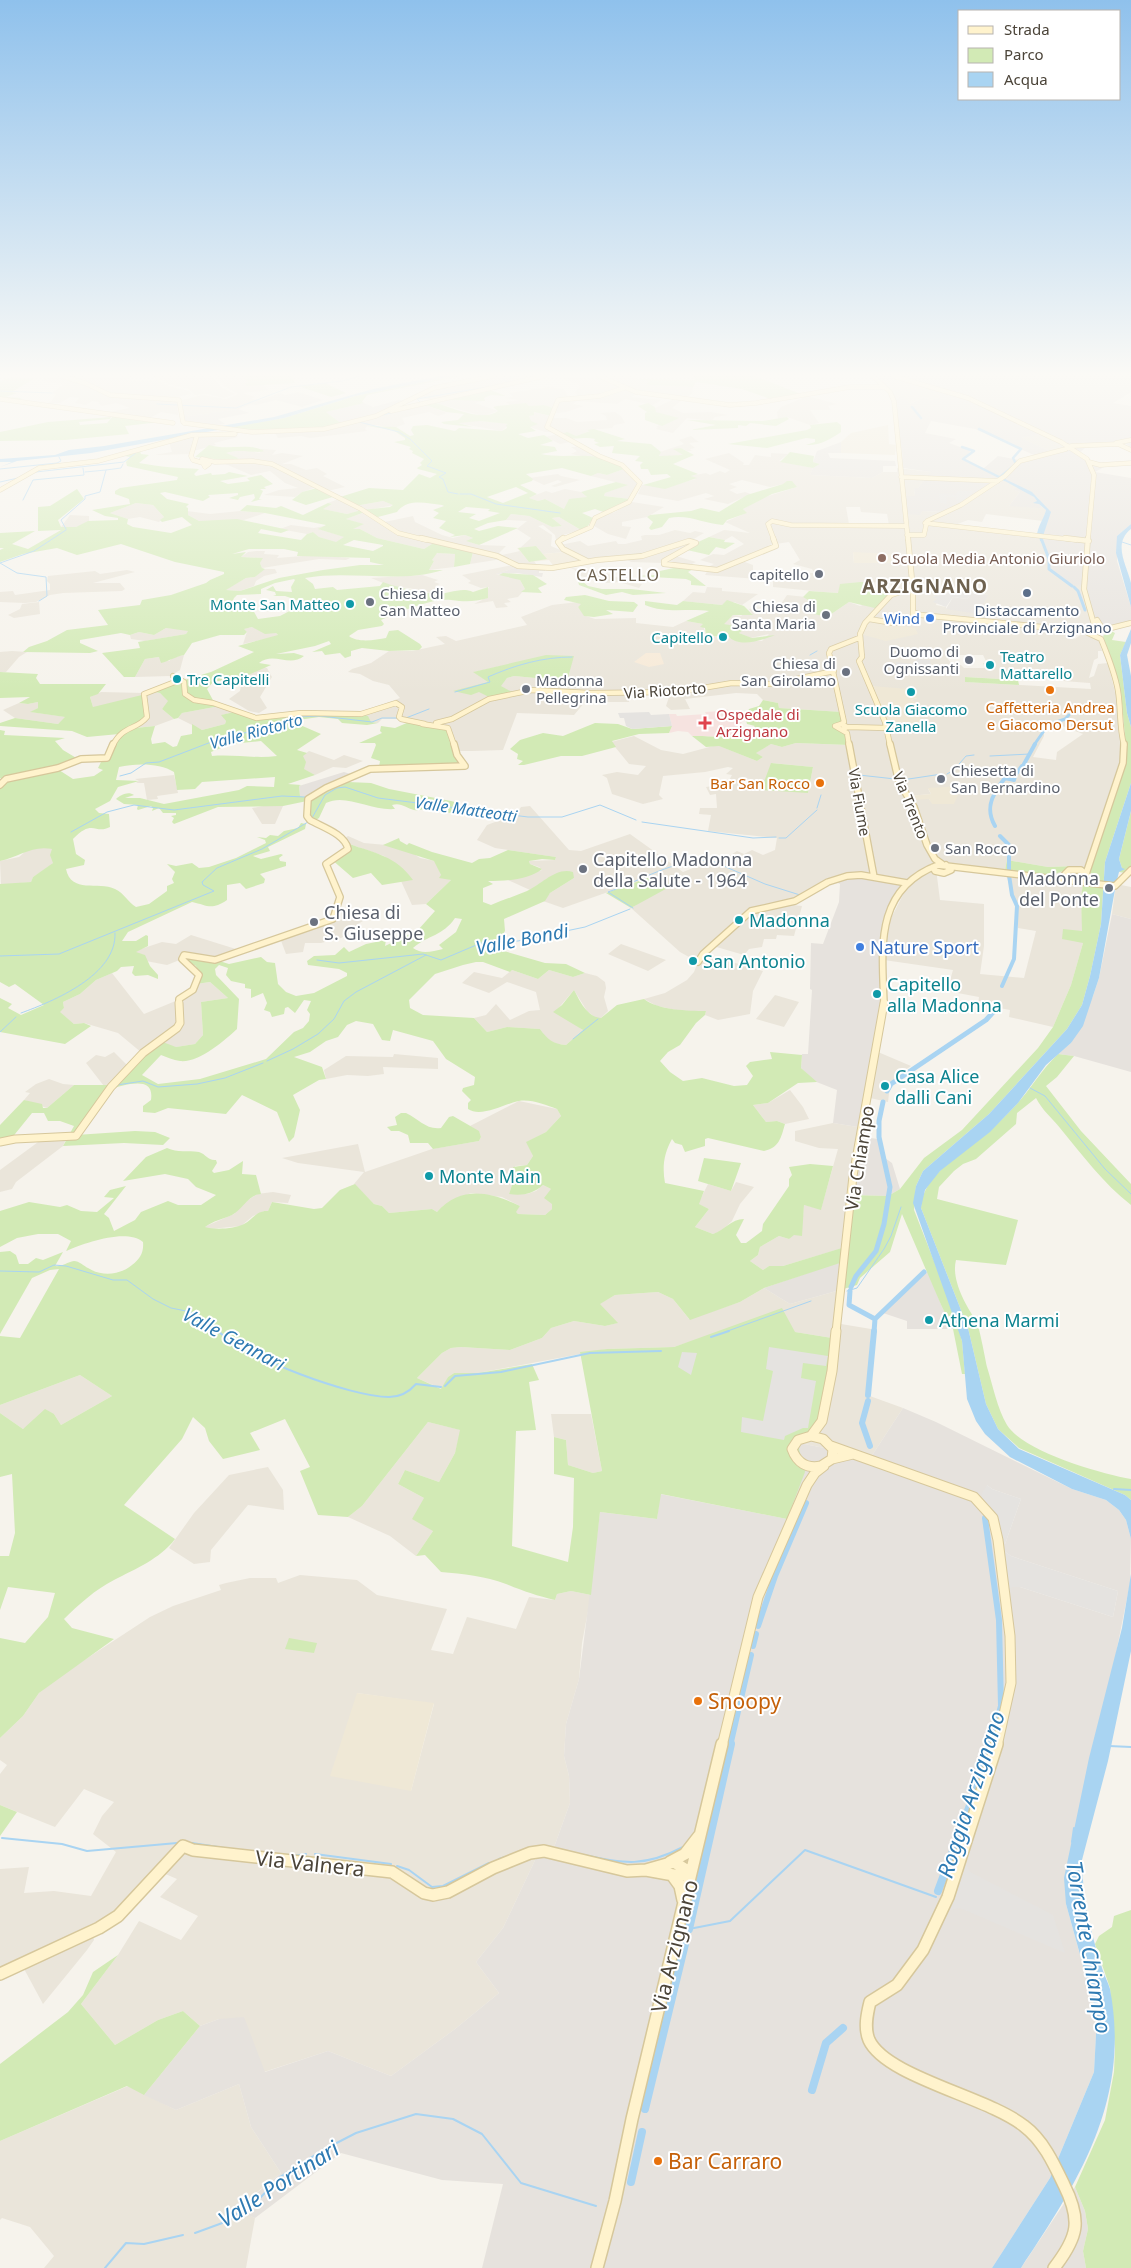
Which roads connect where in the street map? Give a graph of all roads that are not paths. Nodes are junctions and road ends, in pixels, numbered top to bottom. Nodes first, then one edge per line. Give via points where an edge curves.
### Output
1 (14, 482) edge
2 (307, 482) edge
3 (639, 482) edge
4 (901, 482) edge
5 (998, 482) edge
6 (1093, 482) edge
7 (0, 490) edge
8 (925, 523) junction
9 (905, 526) junction
10 (907, 535) junction
11 (1089, 541) junction
12 (587, 561) junction
13 (912, 588) junction
14 (1084, 592) junction
15 (891, 594) junction
16 (913, 594) junction
17 (913, 612) junction
18 (921, 615) junction
19 (872, 618) junction
20 (913, 620) junction
21 (1098, 622) junction
22 (1131, 622) edge
23 (1118, 626) junction
24 (1103, 630) junction
25 (1091, 631) junction
26 (859, 638) junction
27 (1101, 640) junction
28 (850, 643) junction
29 (860, 645) junction
30 (1110, 661) junction
31 (834, 671) junction
32 (173, 676) dead end
33 (180, 680) junction
34 (422, 724) junction
35 (844, 727) junction
36 (887, 728) junction
37 (0, 785) edge
38 (934, 858) junction
39 (1088, 865) junction
40 (934, 866) junction
41 (947, 867) junction
42 (1073, 869) junction
43 (1131, 870) edge
44 (939, 873) junction
45 (1065, 873) junction
46 (1087, 875) junction
47 (916, 876) junction
48 (874, 877) junction
49 (1052, 878) junction
50 (1072, 879) junction
51 (1079, 880) junction
52 (907, 883) junction
53 (1095, 883) junction
54 (698, 962) dead end
55 (0, 1142) edge
56 (822, 1421) junction
57 (811, 1436) junction
58 (830, 1444) junction
59 (856, 1453) junction
60 (832, 1459) junction
61 (802, 1464) junction
62 (824, 1466) junction
63 (807, 1485) junction
64 (701, 1834) junction
65 (669, 1862) junction
66 (646, 1870) junction
67 (692, 1873) junction
68 (672, 1875) junction
69 (683, 1905) junction
70 (0, 1974) edge
71 (597, 2268) edge
72 (1054, 2268) edge

1 - 7 street
2 - 12 street via 361,509 398,533 500,557 518,566 552,568
3 - 12 street via 632,499 595,518 591,527 558,542 563,549
4 - 9 street
5 - 8 street
6 - 11 street
8 - 10 street via 924,535
8 - 11 street
9 - 10 street
9 - 12 street via 792,525 772,521 768,524 776,546 717,570 664,562 695,545 692,542 642,556
10 - 13 street
11 - 14 street
13 - 15 street
13 - 16 street
14 - 21 street
14 - 25 street
15 - 16 street
15 - 19 street
16 - 17 street
17 - 18 street
17 - 20 street
18 - 20 street
18 - 25 street
19 - 20 street via 890,622
19 - 26 street via 861,629
21 - 23 street via 1105,626
21 - 24 street
22 - 23 street
23 - 24 street
24 - 25 street
24 - 30 street
25 - 27 street
25 - 27 street
26 - 28 street
26 - 29 street, Via Trento
27 - 30 street
28 - 29 street
28 - 31 street, Via Fiume via 831,649 829,653
29 - 36 street, Via Trento via 860,667
30 - 39 street via 1118,691 1121,736 1125,748 1123,763
31 - 34 street, Via Riotorto via 779,683 732,684 679,692 590,693 545,689 518,692 489,699 452,719
31 - 35 street, Via Fiume
32 - 33 street, Via Riotorto
33 - 34 street, Via Riotorto via 186,685 185,694 194,700 213,703 248,717 301,713 361,714 396,703 402,707 399,717
33 - 37 street via 144,694 147,716 143,722 125,729 106,758 81,759 6,779
34 - 55 street via 448,728 455,755 465,766 370,770 310,796 307,816 310,820 340,836 348,846 326,864 340,889 342,903 333,919 215,960 184,955 182,958 199,975 193,990 179,999 180,1023 143,1053 111,1087 76,1136
35 - 36 street
35 - 48 street, Via Fiume
36 - 38 street, Via Trento via 899,781
38 - 40 street, Via Trento
38 - 41 street, Via Trento
39 - 42 street
39 - 46 street
40 - 41 street
40 - 44 street via 934,871
40 - 47 street, Via Chiampo
41 - 44 street
41 - 49 street
42 - 45 street
42 - 46 street
43 - 53 street via 1116,886
44 - 47 street
45 - 49 street
45 - 50 street
46 - 51 street
46 - 53 street
47 - 52 street, Via Chiampo
48 - 52 street
48 - 54 street via 847,876 828,882 795,901 751,911
49 - 50 street
50 - 51 street
51 - 53 street
52 - 56 street, Via Chiampo via 898,894 883,928 884,1008 853,1176 832,1371
56 - 57 street
56 - 58 street via 823,1433
57 - 58 street
57 - 61 street via 798,1440 792,1449 796,1460
58 - 59 street
58 - 60 street via 834,1451
59 - 60 street
59 - 72 street via 953,1488 974,1497 985,1507 992,1518 1001,1556 1010,1636 1011,1683 993,1761 948,1897 923,1950 897,1985 870,2002 868,2038 890,2061 1018,2121 1034,2136 1052,2161 1076,2214 1075,2236
60 - 62 street
61 - 62 street via 813,1468
61 - 63 street
62 - 63 street, Via Arzignano
63 - 64 street, Via Arzignano via 758,1597
64 - 65 street, Via Valnera via 685,1854
64 - 67 street, Via Arzignano
65 - 66 street, Via Valnera
65 - 67 street via 680,1864
66 - 68 street, Via Valnera
66 - 70 street, Via Valnera via 627,1871 544,1851 530,1853 433,1896 392,1872 193,1850 183,1846 118,1916
67 - 68 street, Via Valnera
67 - 69 street, Via Arzignano
68 - 69 street via 680,1886
69 - 71 street, Via Arzignano

